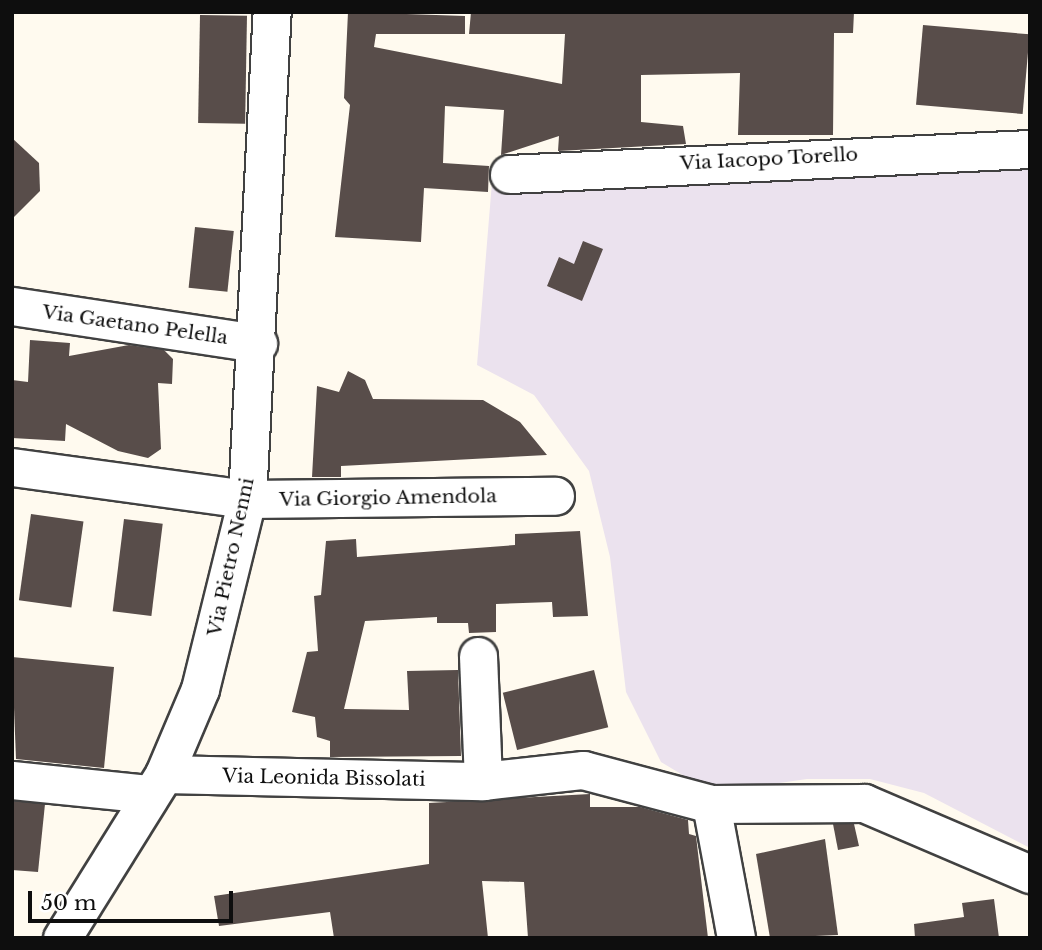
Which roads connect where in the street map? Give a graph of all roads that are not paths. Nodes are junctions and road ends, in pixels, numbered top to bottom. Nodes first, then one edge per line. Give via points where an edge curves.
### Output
1 (272, 12) edge
2 (1030, 149) edge
3 (509, 174) dead end
4 (12, 306) edge
5 (257, 343) junction
6 (12, 467) edge
7 (555, 496) dead end
8 (247, 499) junction
9 (478, 656) dead end
10 (12, 780) edge
11 (483, 781) junction
12 (157, 784) junction
13 (711, 804) junction
14 (1030, 874) edge
15 (62, 938) edge
16 (736, 938) edge

1 - 5 street, Via Pietro Nenni
2 - 3 street, Via Iacopo Torello
4 - 5 street, Via Gaetano Pelella
5 - 8 street, Via Pietro Nenni
6 - 8 street, Via Giorgio Amendola
7 - 8 street, Via Giorgio Amendola
8 - 12 street, Via Pietro Nenni via 200,689
9 - 11 street
10 - 12 street, Via Leonida Bissolati
11 - 12 street, Via Leonida Bissolati
11 - 13 street, Via Leonida Bissolati via 583,770
12 - 15 street, Via Pietro Nenni
13 - 14 street, Via Leonida Bissolati via 864,803
13 - 16 street

